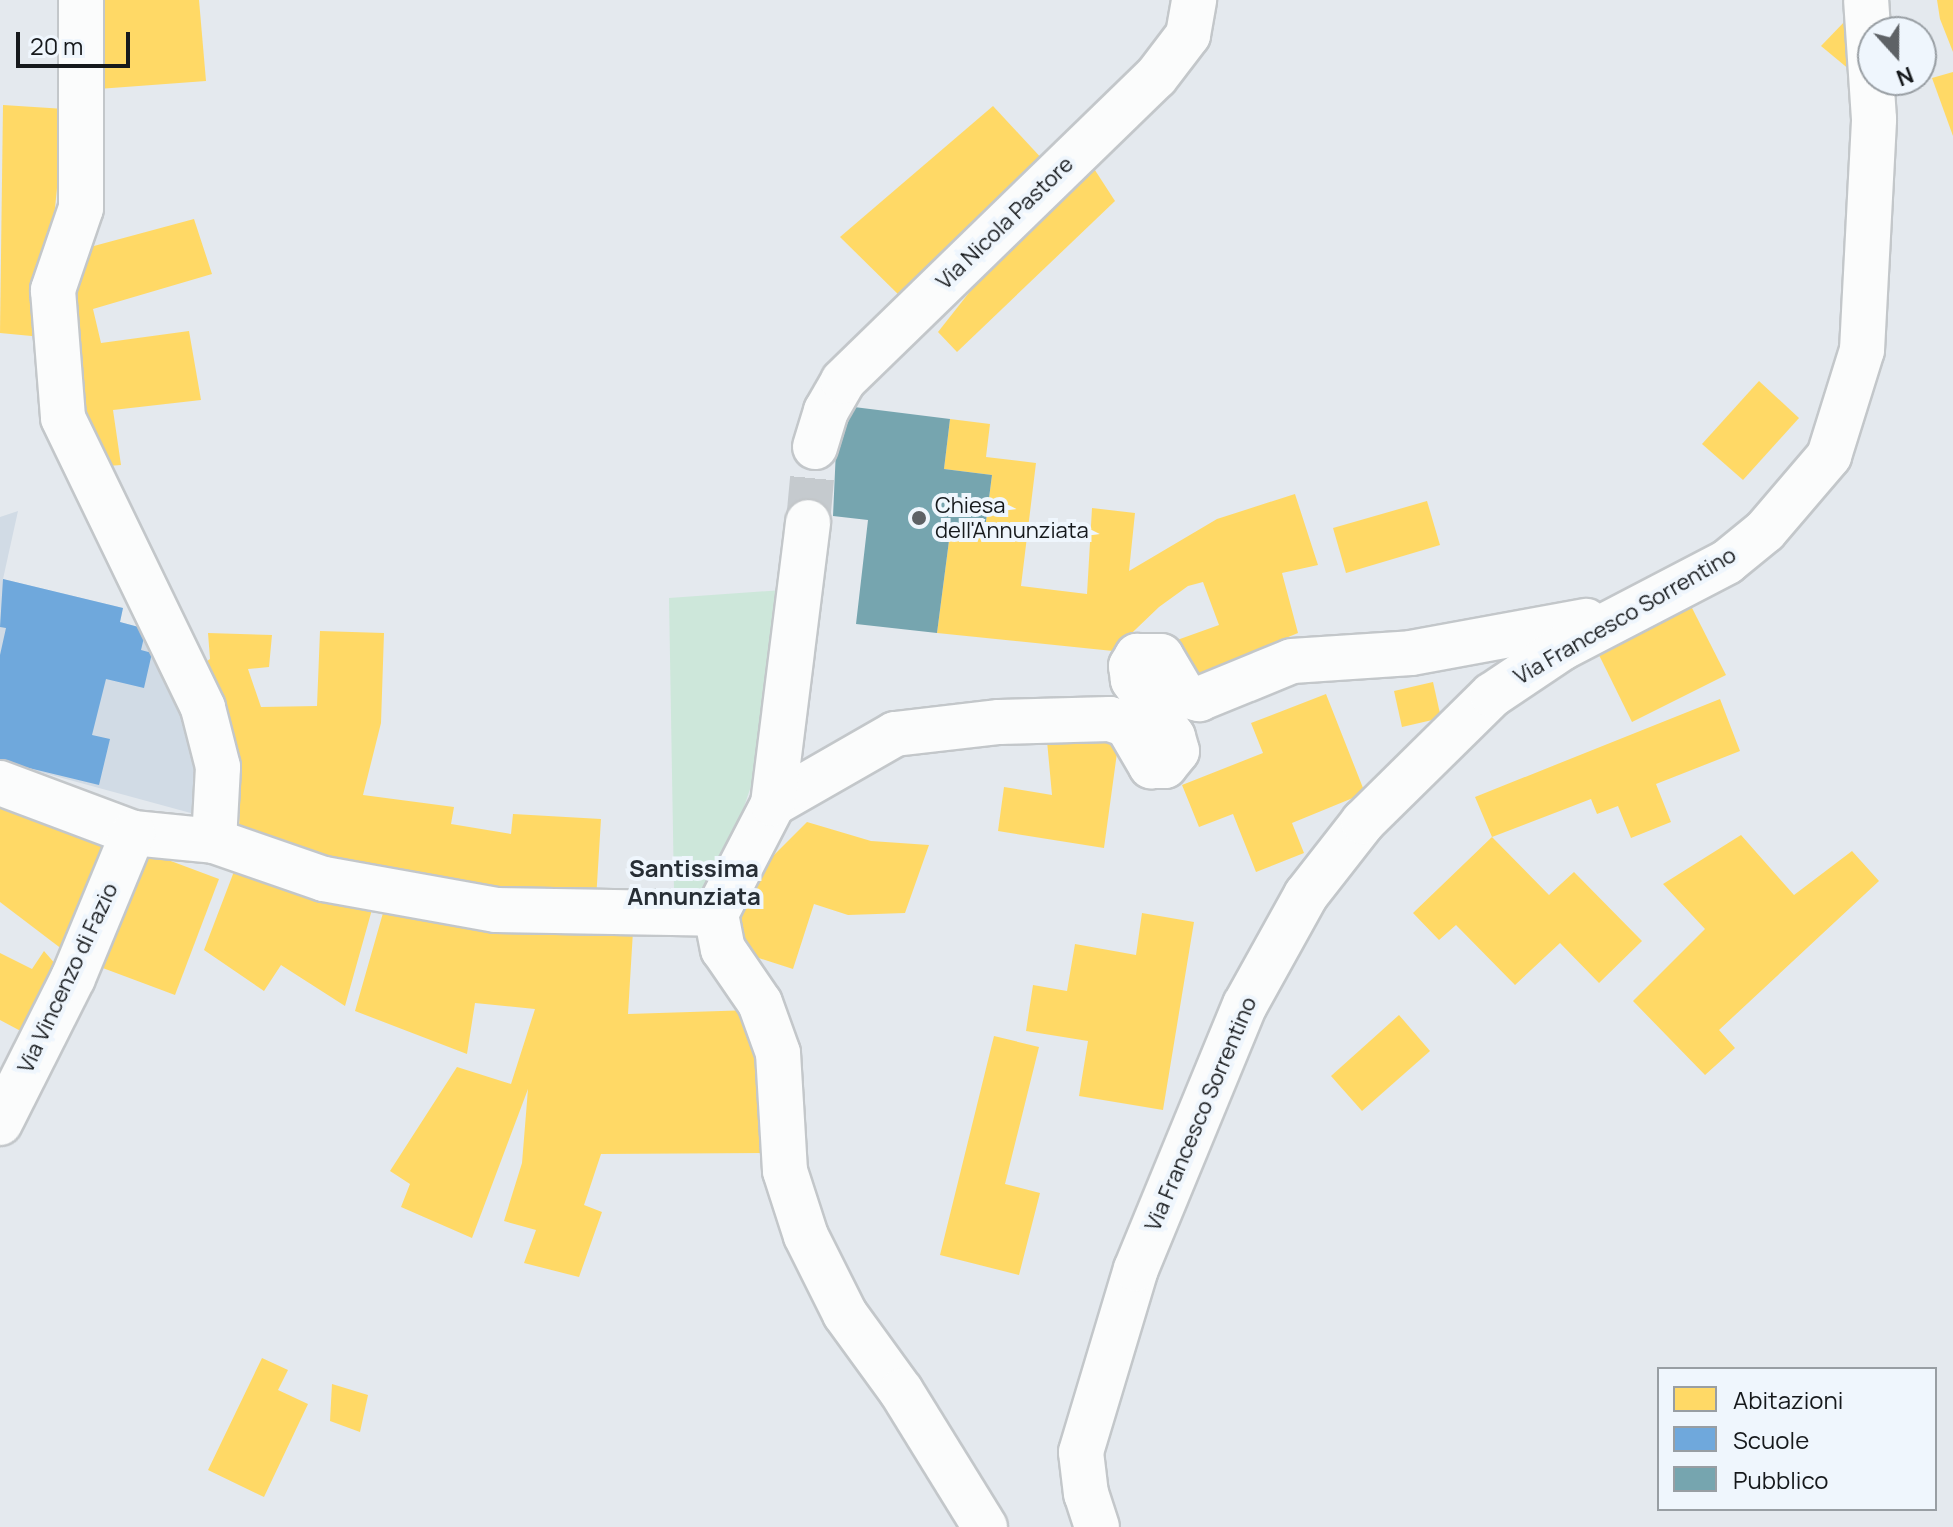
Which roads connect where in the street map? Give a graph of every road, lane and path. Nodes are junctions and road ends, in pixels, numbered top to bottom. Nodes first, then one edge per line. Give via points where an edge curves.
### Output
1 (81, 0) edge
2 (1194, 0) edge
3 (1866, 0) edge
4 (815, 447) tunnel mouth
5 (808, 522) tunnel mouth
6 (1639, 610) junction
7 (0, 783) edge
8 (773, 804) junction
9 (133, 833) junction
10 (214, 841) junction
11 (716, 914) junction
12 (0, 1123) edge
13 (985, 1527) edge
14 (1097, 1527) edge

1 - 10 street via 81,208 53,290 63,418 203,708 218,767
2 - 4 street, Via Nicola Pastore via 1188,35 1156,77 843,381
3 - 6 street, Via Francesco Sorrentino via 1874,119 1862,350 1829,456 1756,539 1727,562
5 - 8 street
6 - 8 street via 1411,653 1292,661 1199,699 1184,695 1161,656 1137,656 1131,666 1133,680 1177,751 1165,766 1151,766 1127,725 1110,719 999,722 895,734
6 - 14 street, Via Francesco Sorrentino via 1562,648 1492,695 1373,812 1306,895 1245,1005 1136,1269 1081,1452
7 - 9 street
8 - 11 street
9 - 10 street
9 - 12 street, Via Vincenzo di Fazio via 73,978
10 - 11 street via 324,879 496,910
11 - 13 street via 723,949 760,1003 778,1053 785,1171 806,1236 845,1314 901,1391

